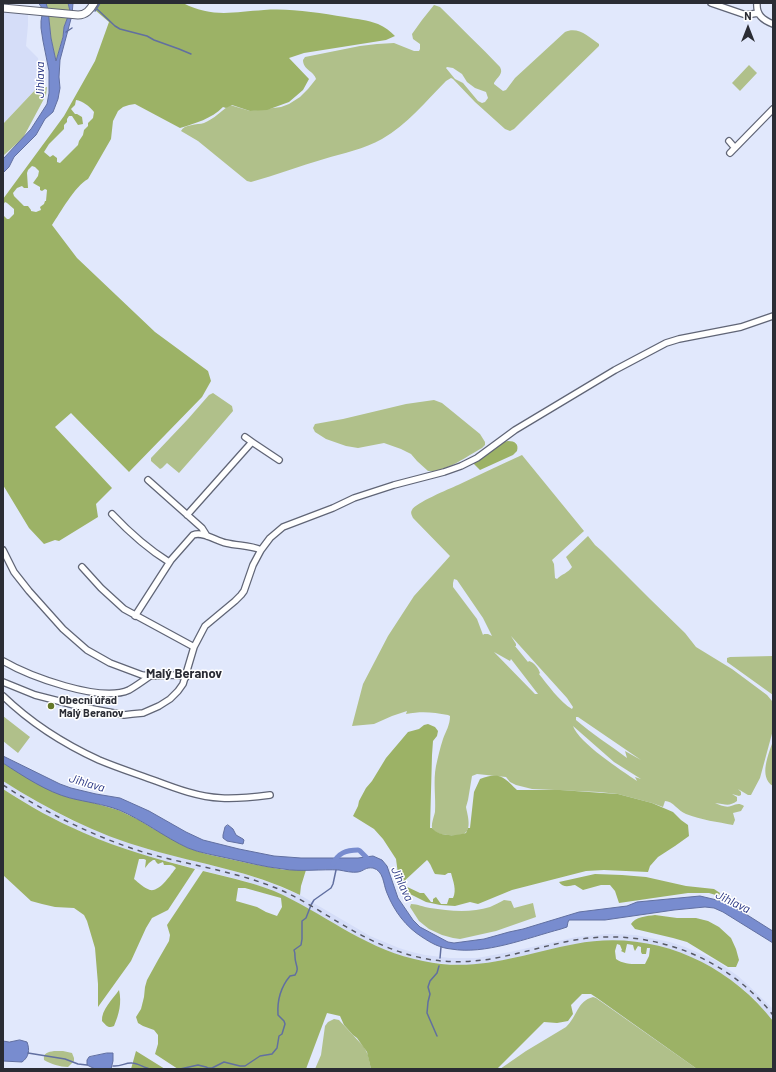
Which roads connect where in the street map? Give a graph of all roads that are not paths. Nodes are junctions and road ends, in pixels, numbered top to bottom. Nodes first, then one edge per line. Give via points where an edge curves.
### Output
1 (94, 3) edge
2 (711, 3) edge
3 (757, 3) edge
4 (3, 8) edge
5 (758, 13) junction
6 (773, 24) edge
7 (773, 109) edge
8 (729, 141) dead end
9 (735, 148) junction
10 (730, 153) dead end
11 (773, 316) edge
12 (245, 437) dead end
13 (252, 442) junction
14 (279, 460) dead end
15 (148, 480) dead end
16 (112, 514) dead end
17 (186, 515) junction
18 (207, 536) junction
19 (3, 550) edge
20 (261, 550) junction
21 (169, 562) junction
22 (82, 567) dead end
23 (135, 616) junction
24 (194, 647) junction
25 (3, 661) edge
26 (150, 676) junction
27 (186, 677) junction
28 (3, 682) edge
29 (3, 696) edge
30 (270, 795) dead end

1 - 4 street via 84,14 75,15
2 - 5 street via 746,15
3 - 5 street
5 - 6 street via 762,19
7 - 9 street
8 - 9 street
9 - 10 street
11 - 20 street via 741,327 666,343 615,370 515,430 477,458 444,472 354,498 288,525 277,530
12 - 13 street
13 - 14 street
13 - 17 street
15 - 17 street
16 - 21 street via 145,545
17 - 18 street via 202,528
18 - 20 street via 225,543
18 - 21 street via 193,535
19 - 26 street via 14,572 29,591 81,646 110,663
20 - 24 street via 244,591 205,626
21 - 23 street
22 - 23 street via 101,588
23 - 24 street
24 - 27 street
25 - 26 street via 23,671 87,692 129,690
26 - 27 street via 168,674
27 - 28 street via 178,691 165,702 143,713 128,715 61,702 31,694
29 - 30 street via 50,734 116,767 198,795 221,798

